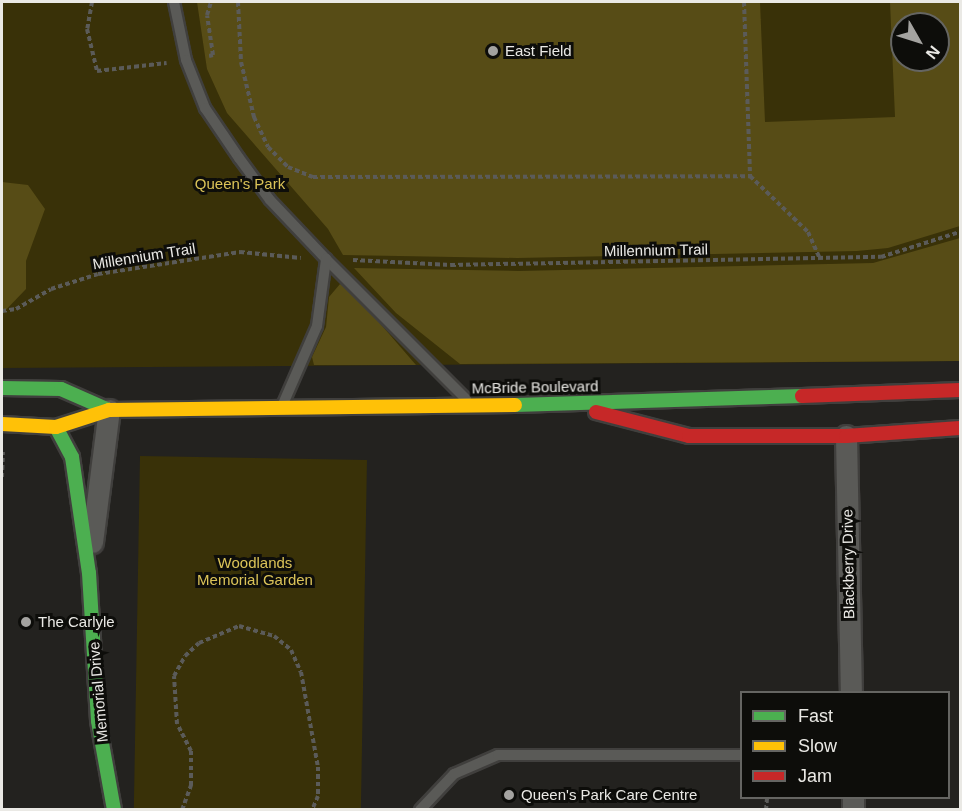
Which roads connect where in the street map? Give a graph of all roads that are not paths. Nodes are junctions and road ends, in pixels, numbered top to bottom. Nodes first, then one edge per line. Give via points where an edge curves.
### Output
1 (174, 2) edge
2 (326, 259) junction
3 (2, 388) edge
4 (960, 390) edge
5 (565, 404) junction
6 (472, 406) junction
7 (282, 407) junction
8 (109, 410) junction
9 (2, 424) edge
10 (56, 427) junction
11 (960, 428) edge
12 (846, 436) junction
13 (89, 573) junction
14 (851, 691) edge
15 (740, 755) edge
16 (114, 810) edge
17 (420, 810) edge

1 - 2 lane via 186,60 205,108 270,200
2 - 6 lane
2 - 7 lane via 315,333
3 - 8 main road, McBride Boulevard via 62,388
4 - 5 main road, McBride Boulevard
5 - 6 main road, McBride Boulevard
5 - 12 main road via 689,436
6 - 7 main road, McBride Boulevard
7 - 8 main road, McBride Boulevard
8 - 10 main road, McBride Boulevard
8 - 13 street, Memorial Drive
9 - 10 main road, McBride Boulevard
10 - 13 main road, Memorial Drive via 72,457
11 - 12 main road
12 - 14 street, Blackberry Drive
13 - 16 main road, Memorial Drive via 98,721
15 - 17 lane via 498,755 454,774

